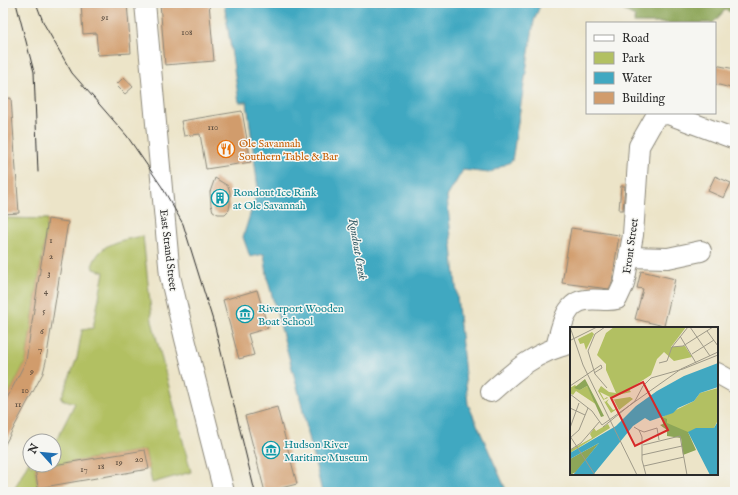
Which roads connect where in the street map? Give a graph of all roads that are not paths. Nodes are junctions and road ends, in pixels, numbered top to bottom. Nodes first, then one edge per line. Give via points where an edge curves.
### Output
1 (145, 3) edge
2 (735, 139) edge
3 (701, 251) dead end
4 (629, 257) junction
5 (564, 346) edge
6 (718, 374) edge
7 (735, 382) edge
8 (491, 392) dead end
9 (224, 492) edge

1 - 9 street, East Strand Street via 170,276
2 - 4 street, Front Street via 668,114 656,116 639,146 633,235
3 - 4 street via 668,258
4 - 5 street, Front Street via 624,284 618,299 586,300 575,303 569,309 564,320
5 - 8 street via 525,362
6 - 7 street

